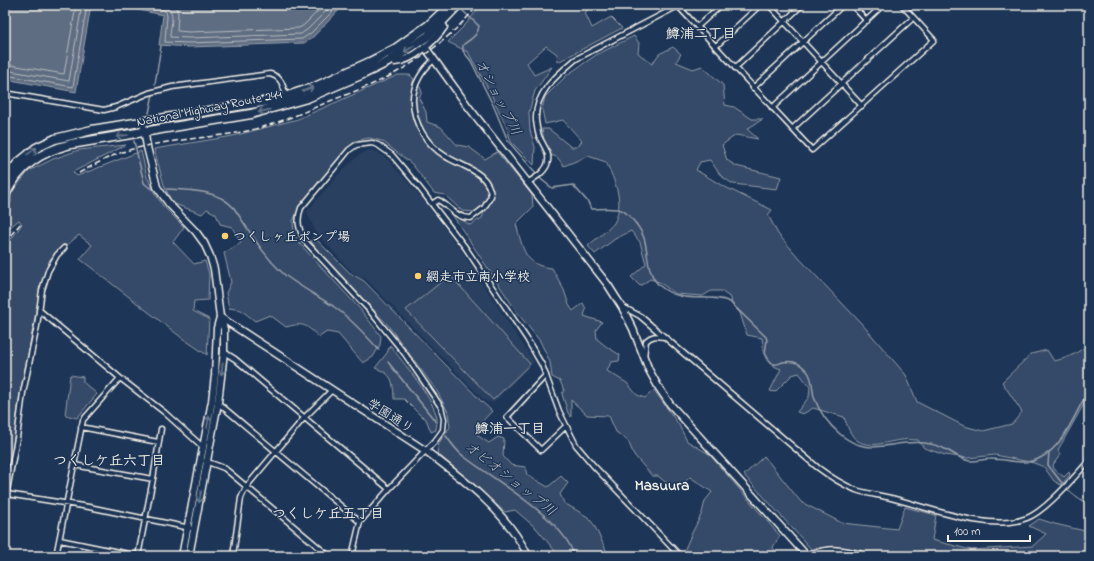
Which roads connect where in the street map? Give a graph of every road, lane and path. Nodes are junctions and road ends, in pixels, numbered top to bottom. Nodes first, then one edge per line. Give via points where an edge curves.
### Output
1 (450, 5) edge
2 (458, 5) edge
3 (721, 5) edge
4 (760, 5) edge
5 (769, 5) edge
6 (802, 5) edge
7 (843, 5) edge
8 (852, 5) edge
9 (883, 5) edge
10 (902, 5) edge
11 (679, 6) edge
12 (913, 18) junction
13 (440, 20) junction
14 (867, 21) junction
15 (784, 22) junction
16 (697, 27) junction
17 (803, 42) junction
18 (425, 47) junction
19 (716, 47) junction
20 (390, 57) junction
21 (434, 60) junction
22 (821, 62) junction
23 (735, 68) junction
24 (842, 84) junction
25 (753, 88) junction
26 (5, 93) edge
27 (288, 100) junction
28 (862, 106) junction
29 (772, 108) junction
30 (143, 122) junction
31 (792, 129) junction
32 (145, 132) junction
33 (5, 179) edge
34 (527, 183) junction
35 (5, 195) edge
36 (432, 204) junction
37 (64, 248) dead end
38 (622, 307) junction
39 (39, 310) junction
40 (220, 317) junction
41 (664, 338) junction
42 (224, 352) junction
43 (644, 358) junction
44 (546, 375) junction
45 (120, 378) junction
46 (332, 390) junction
47 (215, 402) junction
48 (304, 418) junction
49 (566, 426) junction
50 (81, 427) junction
51 (161, 430) dead end
52 (158, 442) junction
53 (203, 448) junction
54 (210, 449) junction
55 (276, 451) junction
56 (426, 451) junction
57 (201, 460) junction
58 (1089, 461) edge
59 (207, 462) junction
60 (74, 464) junction
61 (153, 479) junction
62 (246, 487) junction
63 (389, 489) junction
64 (7, 494) junction
65 (5, 501) edge
66 (67, 503) junction
67 (145, 518) junction
68 (360, 522) junction
69 (188, 527) junction
70 (194, 528) junction
71 (60, 540) junction
72 (807, 555) edge
73 (56, 556) edge
74 (138, 556) edge
75 (182, 556) edge
76 (189, 556) edge
77 (233, 556) edge
78 (329, 556) edge
79 (352, 556) edge
80 (528, 556) edge
81 (680, 556) edge
82 (866, 556) edge

1 - 13 highway, National Highway Route 244
2 - 13 highway, National Highway Route 244
3 - 16 street
4 - 19 street
5 - 15 street
6 - 15 street
7 - 17 street
8 - 14 street
9 - 14 street
10 - 12 street
11 - 16 street
11 - 34 street via 576,60 550,82 538,104 536,115 538,134 547,153 548,162 544,170
12 - 24 street
12 - 28 street via 934,40
13 - 18 street via 444,27
13 - 20 highway, National Highway Route 244
14 - 22 street
15 - 17 street
15 - 23 street
16 - 19 street
17 - 22 street
17 - 25 street
18 - 20 street via 402,62 395,62
18 - 21 street
19 - 23 street
20 - 27 highway, National Highway Route 244 via 315,86
21 - 34 street
21 - 36 street via 415,85 413,110 416,122 427,140 438,151 483,177 489,186 491,196 484,208 471,218 459,216 438,200
22 - 24 street
22 - 29 street
23 - 25 street
24 - 28 street
24 - 31 street
25 - 29 street
26 - 27 street via 104,110 172,86 270,74 280,79
27 - 30 highway, National Highway Route 244
27 -> 32 highway, National Highway Route 244 via 251,114
28 - 31 street via 812,150
29 - 31 street
30 - 32 street
33 -> 30 highway, National Highway Route 244 via 36,148 55,139
32 -> 35 highway, National Highway Route 244 via 71,144 44,153 15,178
32 - 40 street via 157,187 169,204 196,232 210,256
34 - 38 street via 608,285
36 - 44 street via 501,299
36 - 56 street via 392,155 372,143 356,145 349,150 307,200 298,216 299,230 305,241 370,311 405,354 440,407 444,419 443,430
37 - 39 street via 48,271
38 - 41 street via 640,316
38 - 43 street
39 - 45 street
39 - 64 street
40 - 42 street via 224,329
40 - 46 street, 学園通り
40 - 47 street via 217,328
41 - 43 street via 650,337 646,341
41 - 58 street via 817,467 831,478 858,491 975,520 1020,520 1035,515
42 -> 47 street
42 - 48 street
43 - 72 street via 670,404
44 - 49 street
44 - 49 street via 507,418 542,450
45 - 50 street via 83,420
45 - 53 street via 164,412
46 - 48 street
46 - 56 street, 学園通り
53 -> 47 street
47 - 54 street
47 - 55 street
48 - 55 street
48 - 63 street
49 - 81 street via 576,445 593,465
50 - 52 street
50 - 60 street
51 - 52 street
52 - 61 street
53 - 54 street
53 - 57 street
54 - 59 street
55 - 62 street
55 - 68 street
56 - 63 street
56 - 80 street, 学園通り via 481,495 519,540
57 - 59 street
57 - 69 street
59 - 62 street via 224,468
59 -> 70 street
60 - 61 street
60 - 66 street
61 - 67 street
62 - 77 street via 241,498
62 - 78 street
63 - 68 street
64 - 65 street
64 - 66 street
66 - 67 street
66 - 71 street
67 - 69 street
67 - 74 street
68 - 79 street
69 - 70 street
69 - 75 street
70 - 76 street
71 - 73 street
71 - 74 street
72 - 82 street via 833,548

